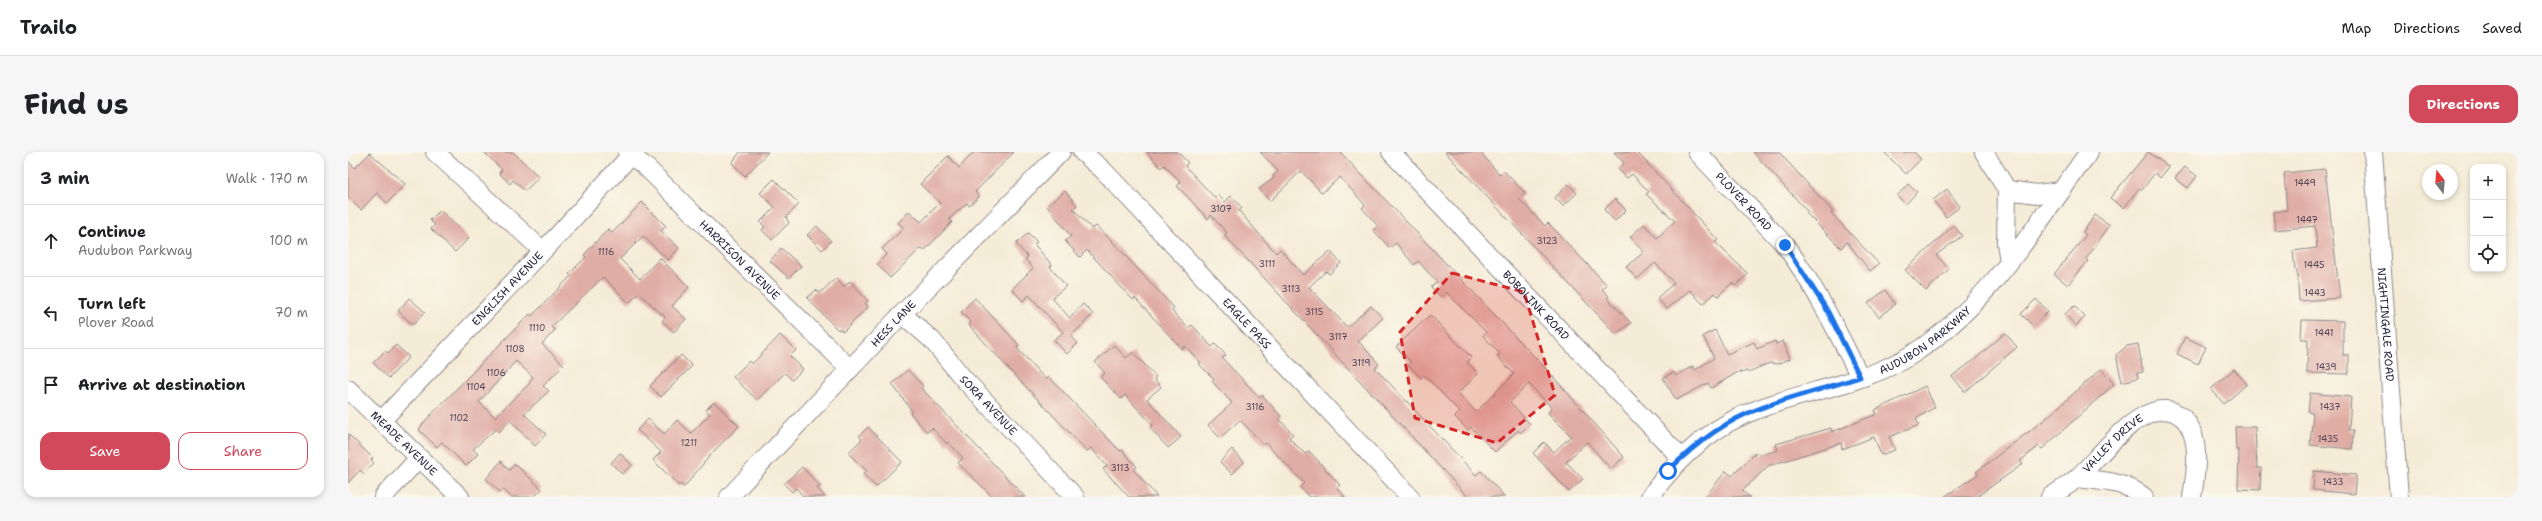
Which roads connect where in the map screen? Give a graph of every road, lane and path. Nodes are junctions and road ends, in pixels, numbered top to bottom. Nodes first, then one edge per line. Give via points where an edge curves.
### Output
1 (436, 152) edge
2 (1061, 152) edge
3 (1082, 152) edge
4 (1391, 152) edge
5 (1697, 152) edge
6 (1984, 152) edge
7 (2089, 152) edge
8 (2373, 152) edge
9 (629, 154) edge
10 (2007, 190) junction
11 (2061, 191) junction
12 (542, 250) junction
13 (2009, 261) junction
14 (902, 314) junction
15 (850, 369) junction
16 (1860, 377) junction
17 (348, 389) edge
18 (381, 421) junction
19 (420, 458) junction
20 (1681, 458) junction
21 (2077, 478) junction
22 (736, 495) edge
23 (383, 497) edge
24 (460, 497) edge
25 (1075, 497) edge
26 (1410, 497) edge
27 (1650, 497) edge
28 (2050, 497) edge
29 (2144, 497) edge
30 (2192, 497) edge
31 (2399, 497) edge

1 - 12 street
2 - 14 street, HESS LANE
3 - 26 street, EAGLE PASS via 1103,170
4 - 20 street, BOBOLINK ROAD
5 - 16 street, PLOVER ROAD via 1794,257 1827,310
6 - 10 street
7 - 11 street, AUDUBON PARKWAY
8 - 31 street, NIGHTINGALE ROAD
9 - 12 street, ENGLISH AVENUE
9 - 15 street, HARRISON AVENUE via 648,168
10 - 11 street via 2037,194
10 - 13 street via 2006,243
11 - 13 street, AUDUBON PARKWAY
12 - 18 street, ENGLISH AVENUE
13 - 16 street, AUDUBON PARKWAY via 1971,307 1940,334 1897,363
14 - 15 street, HESS LANE
14 - 25 street, SORA AVENUE via 932,340 963,378
15 - 22 street, HESS LANE
16 - 20 street, AUDUBON PARKWAY via 1760,408 1711,435
17 - 18 street, MEADE AVENUE
18 - 19 street, MEADE AVENUE
19 - 23 street
19 - 24 street, MEADE AVENUE
20 - 27 street, AUDUBON PARKWAY via 1668,471
21 - 28 street, VALLEY DRIVE
21 - 29 street via 2112,482
21 - 30 street, VALLEY DRIVE via 2126,428 2144,415 2160,410 2170,411 2182,417 2195,440

